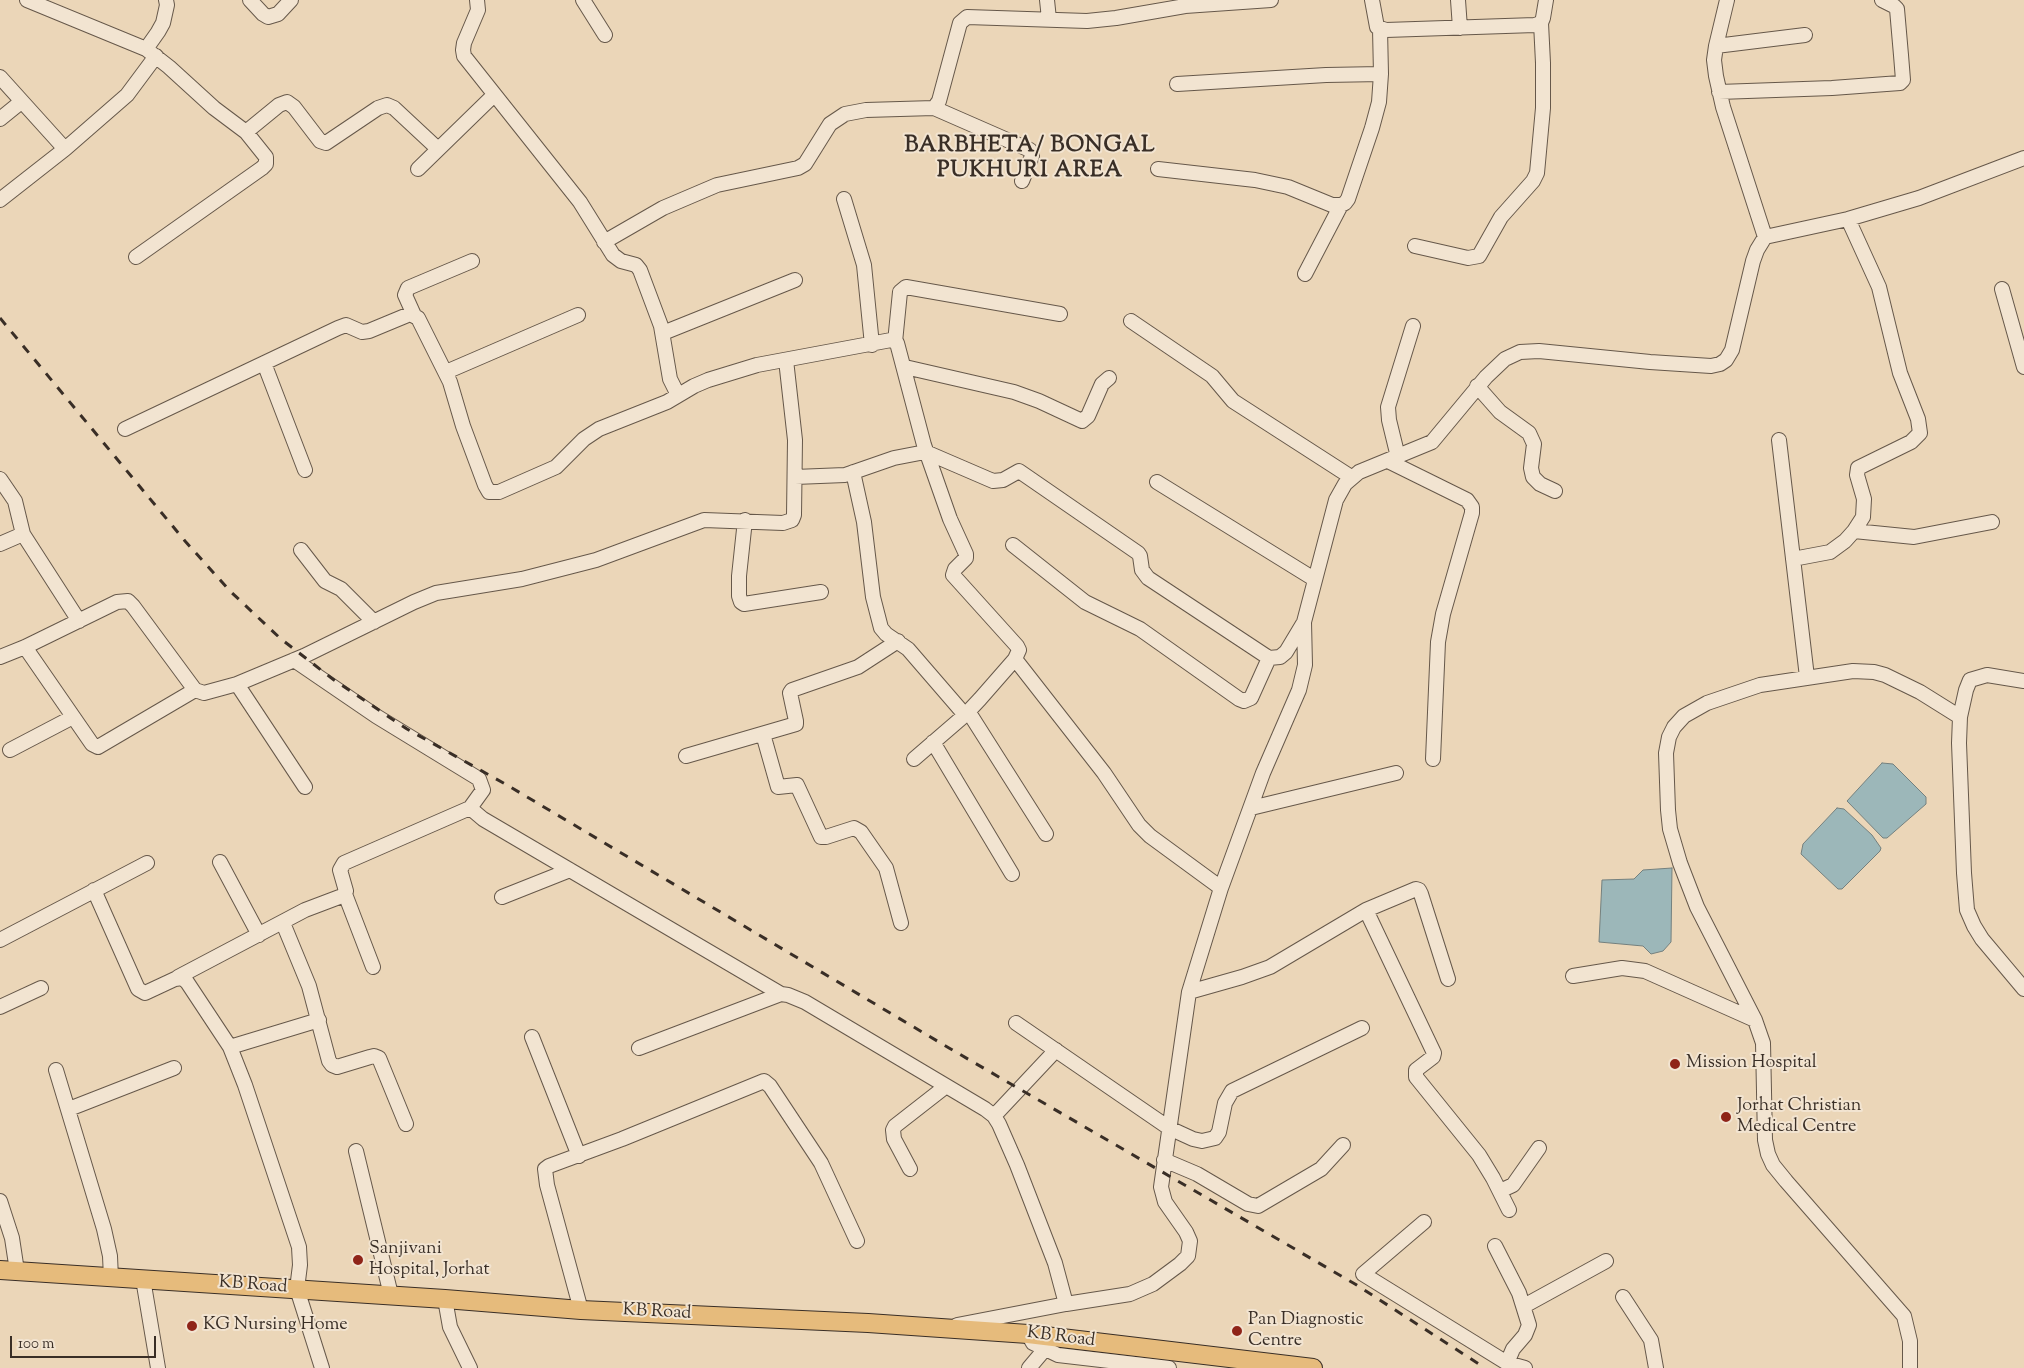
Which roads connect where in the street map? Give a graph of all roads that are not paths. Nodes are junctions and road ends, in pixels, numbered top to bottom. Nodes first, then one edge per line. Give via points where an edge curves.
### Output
1 (27, 0) edge
2 (166, 0) edge
3 (291, 0) edge
4 (477, 0) edge
5 (583, 0) edge
6 (1047, 0) edge
7 (1271, 0) edge
8 (1372, 0) edge
9 (1458, 0) edge
10 (1546, 0) edge
11 (1728, 0) edge
12 (1882, 0) edge
13 (252, 3) edge
14 (1049, 19) junction
15 (1541, 23) junction
16 (1460, 28) junction
17 (1380, 29) junction
18 (605, 35) dead end
19 (1805, 35) dead end
20 (1716, 46) junction
21 (151, 53) junction
22 (1381, 74) junction
23 (0, 77) edge
24 (1176, 84) dead end
25 (1720, 92) junction
26 (494, 95) junction
27 (21, 102) junction
28 (934, 108) junction
29 (0, 119) edge
30 (246, 132) junction
31 (65, 149) junction
32 (438, 149) junction
33 (2024, 158) edge
34 (418, 169) dead end
35 (1158, 169) dead end
36 (1022, 181) dead end
37 (0, 200) edge
38 (844, 200) dead end
39 (1342, 205) junction
40 (1848, 219) junction
41 (1765, 238) junction
42 (604, 242) junction
43 (1415, 246) dead end
44 (136, 257) dead end
45 (472, 261) dead end
46 (1305, 274) dead end
47 (795, 280) dead end
48 (2002, 290) dead end
49 (1060, 314) dead end
50 (414, 315) junction
51 (578, 315) dead end
52 (1131, 321) dead end
53 (1413, 326) dead end
54 (663, 333) junction
55 (895, 342) junction
56 (872, 344) junction
57 (786, 360) junction
58 (264, 363) junction
59 (905, 367) junction
60 (2024, 367) edge
61 (446, 372) junction
62 (1109, 378) dead end
63 (1473, 391) junction
64 (678, 395) junction
65 (125, 429) dead end
66 (1779, 440) dead end
67 (928, 454) junction
68 (1393, 459) junction
69 (305, 470) dead end
70 (853, 472) junction
71 (795, 477) junction
72 (1351, 477) junction
73 (0, 479) edge
74 (1158, 482) dead end
75 (1555, 491) dead end
76 (745, 520) junction
77 (1992, 522) dead end
78 (1854, 531) junction
79 (23, 534) junction
80 (0, 544) edge
81 (1013, 545) dead end
82 (301, 550) dead end
83 (1793, 560) junction
84 (1314, 580) junction
85 (821, 592) dead end
86 (79, 621) junction
87 (374, 622) junction
88 (1304, 622) junction
89 (898, 641) junction
90 (25, 647) junction
91 (0, 657) edge
92 (1269, 658) junction
93 (1015, 659) junction
94 (294, 660) junction
95 (1808, 677) junction
96 (2024, 681) edge
97 (237, 684) junction
98 (195, 690) junction
99 (967, 713) junction
100 (74, 717) junction
101 (1960, 718) junction
102 (763, 734) junction
103 (933, 742) junction
104 (10, 750) dead end
105 (686, 756) dead end
106 (914, 759) dead end
107 (1433, 759) dead end
108 (1396, 773) dead end
109 (305, 787) dead end
110 (470, 808) junction
111 (1251, 808) junction
112 (1046, 834) dead end
113 (220, 862) dead end
114 (147, 864) dead end
115 (570, 870) junction
116 (1012, 874) dead end
117 (1221, 888) junction
118 (94, 890) junction
119 (345, 894) junction
120 (502, 897) dead end
121 (1366, 910) junction
122 (283, 923) junction
123 (901, 923) dead end
124 (259, 935) junction
125 (0, 940) edge
126 (374, 966) dead end
127 (1573, 976) dead end
128 (178, 978) junction
129 (1448, 979) dead end
130 (41, 988) dead end
131 (2024, 989) edge
132 (1189, 992) junction
133 (781, 994) junction
134 (0, 1007) edge
135 (318, 1020) junction
136 (1755, 1020) junction
137 (1016, 1023) dead end
138 (1362, 1028) dead end
139 (532, 1037) dead end
140 (230, 1047) junction
141 (639, 1048) dead end
142 (1056, 1050) junction
143 (174, 1068) dead end
144 (56, 1070) dead end
145 (945, 1086) junction
146 (69, 1109) junction
147 (994, 1116) junction
148 (406, 1124) dead end
149 (1169, 1128) junction
150 (1343, 1145) dead end
151 (1539, 1148) dead end
152 (356, 1151) dead end
153 (579, 1156) junction
154 (1164, 1160) junction
155 (910, 1169) dead end
156 (1500, 1192) junction
157 (0, 1201) edge
158 (1508, 1210) dead end
159 (1424, 1222) dead end
160 (858, 1241) dead end
161 (1495, 1246) dead end
162 (1606, 1261) dead end
163 (9, 1270) edge
164 (111, 1278) junction
165 (143, 1279) junction
166 (298, 1290) junction
167 (391, 1296) junction
168 (1623, 1297) dead end
169 (445, 1299) junction
170 (1066, 1304) junction
171 (1524, 1306) junction
172 (581, 1310) junction
173 (939, 1328) junction
174 (1028, 1334) junction
175 (1045, 1349) junction
176 (1507, 1363) junction
177 (158, 1368) edge
178 (322, 1368) edge
179 (470, 1368) edge
180 (1029, 1368) edge
181 (1169, 1368) edge
182 (1313, 1368) edge
183 (1524, 1368) edge
184 (1656, 1368) edge
185 (1910, 1368) edge

1 - 21 street
2 - 21 street via 168,5 163,23
3 - 13 street via 278,14 268,17
4 - 26 street via 478,10 463,50 464,56
5 - 18 street
6 - 14 street
7 - 14 street via 1192,5 1087,21
8 - 17 street
9 - 16 street
10 - 15 street
11 - 20 street
12 - 25 street via 1896,9 1902,55 1903,80 1900,83
14 - 28 street via 973,16 964,19 960,23 939,101
15 - 16 street
15 - 43 street via 1543,108 1537,173 1533,181 1501,216 1479,256 1468,258
16 - 17 street
17 - 22 street
19 - 20 street
20 - 25 street via 1714,60
21 - 30 street
21 - 31 street via 127,95
22 - 24 street
22 - 39 street via 1381,90 1372,128 1348,199
23 - 27 street
25 - 41 street
26 - 32 street
26 - 42 street via 580,202
27 - 29 street
27 - 31 street
28 - 36 street via 1030,150 1032,156
28 - 42 street via 866,110 845,114 830,124 805,164 798,168 717,185 658,210
30 - 32 street via 287,102 320,141 326,143 387,105
30 - 44 street via 266,157 266,164
31 - 37 street
32 - 34 street
33 - 40 street via 1919,198
35 - 39 street via 1255,180 1288,187 1332,205
38 - 56 street via 864,265
39 - 46 street
40 - 41 street
40 - 78 street via 1879,287 1900,373 1920,426 1920,432 1911,442 1858,468 1864,509
41 - 63 street via 1753,261 1732,350 1720,364 1711,366 1528,350 1505,359
42 - 54 street via 616,259 636,265 640,270
45 - 50 street via 408,288 405,295
47 - 54 street
48 - 60 street
49 - 55 street via 906,287 900,292
50 - 58 street via 406,314 366,332 342,326
50 - 61 street
51 - 61 street
52 - 72 street via 1212,376 1234,401
53 - 68 street via 1388,407
54 - 64 street via 670,379
55 - 56 street
55 - 59 street
56 - 57 street
57 - 64 street via 732,372
57 - 71 street via 794,431
58 - 65 street
58 - 69 street
59 - 62 street via 1014,392 1082,421 1088,416 1102,384
59 - 67 street
61 - 64 street via 485,485 489,492 494,493 556,467 591,434
63 - 68 street via 1432,442
63 - 75 street via 1529,433 1534,444 1533,477
66 - 83 street
67 - 70 street via 894,458
67 - 92 street via 994,481 1019,471 1026,474 1138,553 1142,570 1148,578
67 - 93 street via 950,519 966,554 953,574 1017,646 1019,654
68 - 72 street
68 - 107 street via 1466,500 1472,508 1438,642
70 - 71 street
70 - 89 street via 864,522 878,621 886,634
71 - 76 street via 792,520 783,523
72 - 84 street via 1336,500
73 - 79 street via 15,501
74 - 84 street
76 - 85 street via 738,596 741,602
76 - 87 street via 704,520 596,560 522,578 436,593
77 - 78 street via 1914,537
78 - 83 street via 1830,552
79 - 80 street
79 - 86 street
81 - 92 street via 1092,607 1140,629 1239,699 1252,698
82 - 87 street via 325,581 341,589
83 - 95 street
84 - 88 street
86 - 90 street
86 - 98 street via 117,602 128,601
87 - 94 street
88 - 92 street via 1286,652 1280,657
88 - 111 street via 1305,665 1299,690
89 - 99 street
89 - 102 street via 858,667 795,688 790,693 796,724
90 - 91 street
90 - 100 street
93 - 99 street
93 - 117 street via 1139,825
94 - 97 street
94 - 110 street via 376,716 479,779 483,790
95 - 101 street via 1853,671 1874,672 1920,692
95 - 136 street via 1760,685 1707,703 1684,716 1674,727 1666,754 1670,829 1680,863 1697,907
96 - 101 street via 1987,676 1970,680
97 - 98 street via 204,693
97 - 109 street
98 - 100 street via 98,747 92,744
99 - 103 street
99 - 112 street
100 - 104 street
101 - 131 street via 1967,910 1982,939
102 - 105 street
102 - 123 street via 778,787 797,785 821,836 854,828 861,832 886,868
103 - 106 street
103 - 116 street
108 - 111 street
110 - 115 street
110 - 119 street via 344,863 340,870
111 - 117 street
113 - 124 street
114 - 118 street
115 - 120 street
115 - 133 street
117 - 132 street
118 - 125 street
118 - 128 street via 138,989 150,992
119 - 122 street
119 - 126 street
121 - 129 street via 1412,889 1419,890
121 - 132 street via 1270,966
121 - 156 street via 1434,1053 1416,1070 1416,1077 1479,1154
122 - 124 street
122 - 135 street via 303,970
124 - 128 street
127 - 136 street via 1622,968 1645,971
128 - 140 street via 187,982
130 - 134 street
132 - 149 street
133 - 141 street
133 - 145 street via 805,1002
135 - 140 street
135 - 148 street via 332,1065 336,1067 374,1056 379,1058
136 - 185 street via 1763,1043 1768,1154 1786,1181 1904,1316 1910,1340
137 - 142 street
138 - 149 street via 1232,1091 1224,1103 1215,1138 1193,1140
139 - 153 street
140 - 166 street via 299,1246
142 - 147 street
142 - 149 street
143 - 146 street
144 - 146 street
145 - 147 street
145 - 155 street via 893,1130 894,1140
146 - 164 street via 104,1229
147 - 170 street via 1043,1231
149 - 154 street
150 - 154 street via 1321,1169 1258,1206 1248,1204 1197,1174
151 - 156 street via 1513,1185
152 - 167 street
153 - 160 street via 764,1081 821,1164
153 - 172 street via 549,1166 544,1176
154 - 170 street via 1163,1196 1190,1241 1188,1256 1160,1279 1137,1292
156 - 158 street
157 - 163 street via 12,1238
159 - 176 street via 1363,1274
161 - 171 street
162 - 171 street
163 - 164 main road, KB Road
164 - 165 main road, KB Road
165 - 166 main road, KB Road
165 - 177 street
166 - 167 main road, KB Road
166 - 178 street
167 - 169 main road, KB Road
168 - 184 street via 1651,1340
169 - 172 main road, KB Road
169 - 179 street via 450,1327
170 - 173 street
171 - 176 street via 1528,1330
172 - 173 main road, KB Road
173 - 174 main road, KB Road
174 - 175 street via 1033,1344
174 - 182 main road, KB Road
175 - 180 street
175 - 181 street via 1058,1355
176 - 183 street

